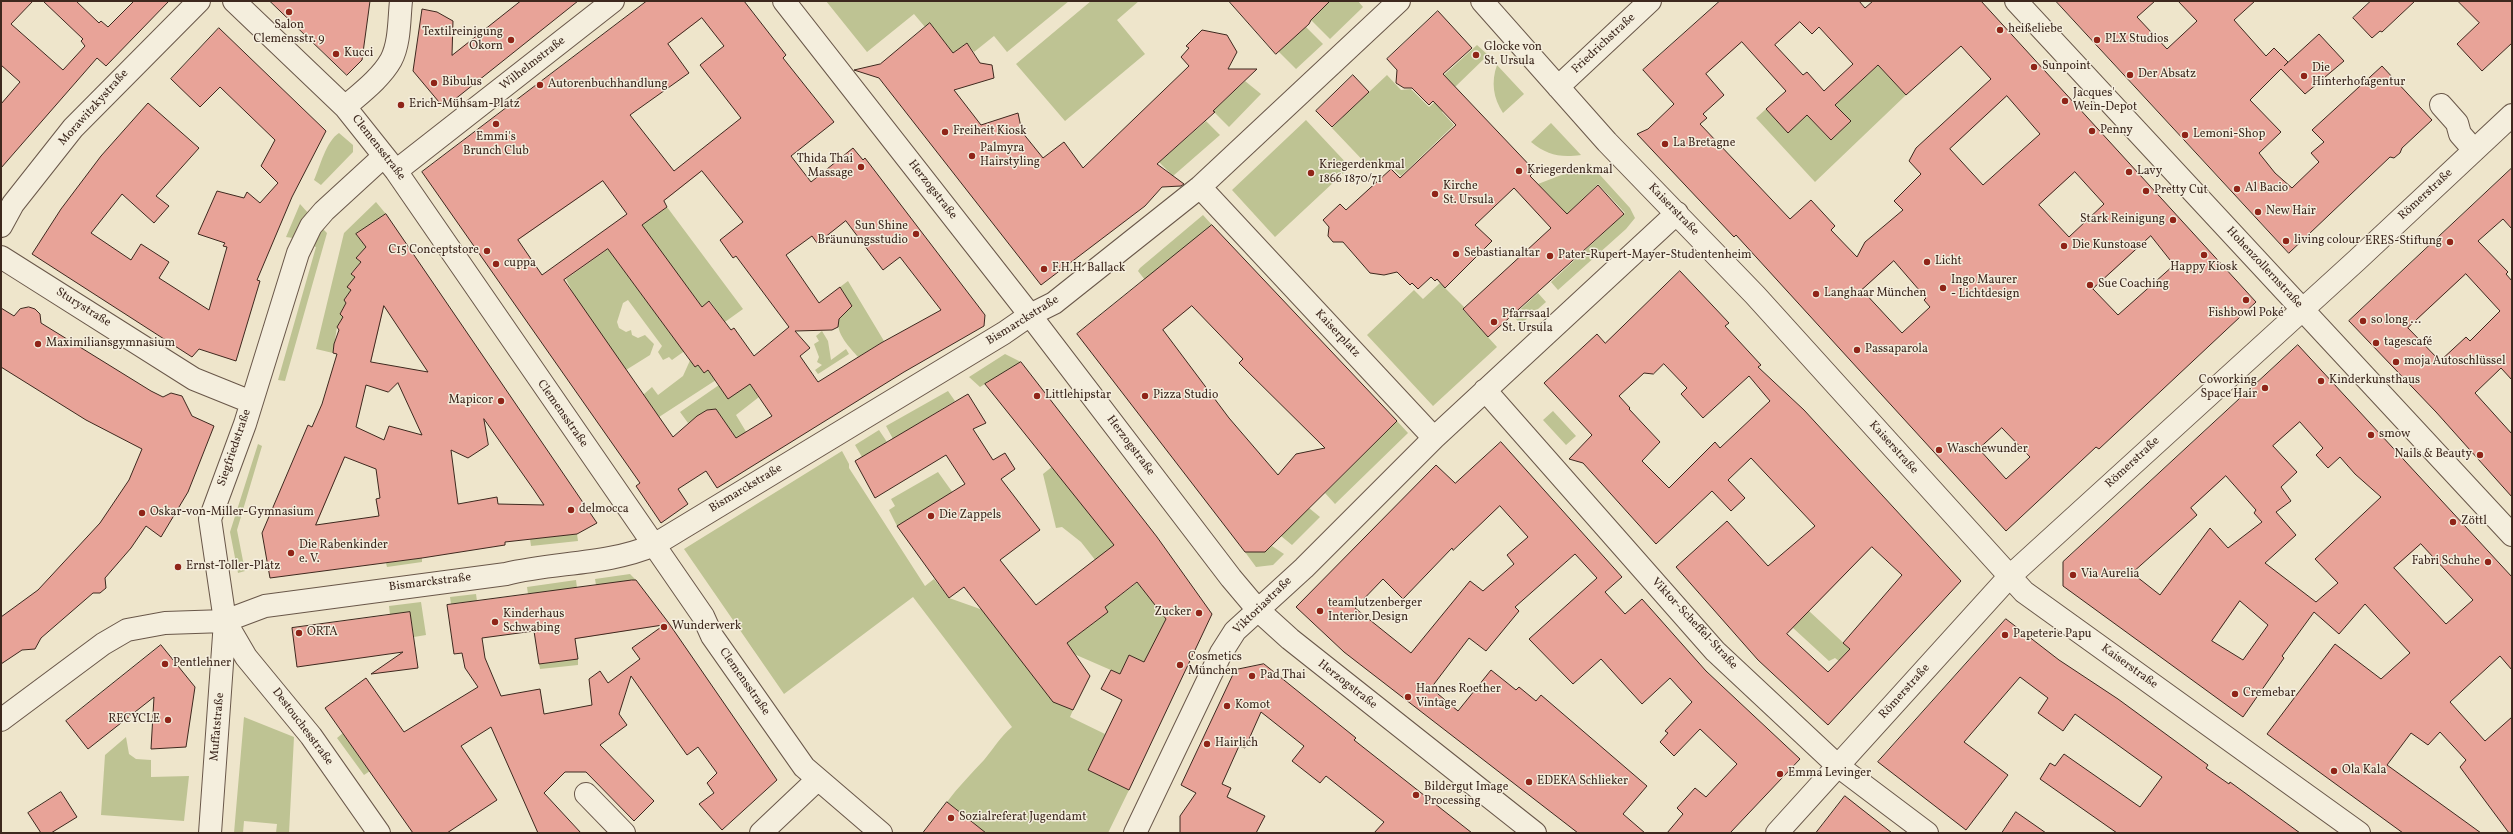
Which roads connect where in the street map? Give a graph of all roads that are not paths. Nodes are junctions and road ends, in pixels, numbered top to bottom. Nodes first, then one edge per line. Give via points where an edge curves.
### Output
1 (199, 1) edge
2 (234, 1) edge
3 (401, 1) edge
4 (613, 1) edge
5 (784, 1) edge
6 (1399, 1) edge
7 (1482, 1) edge
8 (1650, 1) edge
9 (2016, 1) edge
10 (1558, 87) junction
11 (2441, 105) dead end
12 (345, 107) junction
13 (2512, 115) edge
14 (2474, 150) junction
15 (390, 163) junction
16 (1200, 187) junction
17 (1677, 213) junction
18 (1, 226) edge
19 (1, 257) edge
20 (2302, 308) junction
21 (1030, 315) junction
22 (1485, 390) junction
23 (251, 402) junction
24 (1434, 438) junction
25 (2512, 535) edge
26 (654, 545) junction
27 (2008, 577) junction
28 (1258, 610) junction
29 (225, 621) junction
30 (1, 720) edge
31 (1838, 766) junction
32 (817, 780) junction
33 (586, 794) dead end
34 (210, 833) edge
35 (378, 833) edge
36 (624, 833) edge
37 (761, 833) edge
38 (881, 833) edge
39 (1135, 833) edge
40 (1535, 833) edge
41 (1777, 833) edge
42 (1927, 833) edge
43 (2359, 833) edge

1 - 18 street, Morawitzkystraße via 73,128 13,204
2 - 12 street, Clemensstraße
3 - 12 street via 396,44 391,59 371,83
4 - 15 street, Wilhelmstraße
5 - 21 street, Herzogstraße
6 - 16 street
7 - 10 street, Kaiserstraße
8 - 10 street, Friedrichstraße
9 - 20 street, Hohenzollernstraße
10 - 17 street, Kaiserstraße
11 - 14 street via 2457,123 2460,134
12 - 15 street, Clemensstraße
13 - 14 street, Römerstraße
14 - 20 street, Römerstraße
15 - 23 street, Siegfriedstraße via 324,211 311,226 298,253
15 - 26 street, Clemensstraße
16 - 21 street, Bismarckstraße via 1054,303
16 - 24 street, Kaiserplatz
17 - 22 street
17 - 27 street, Kaiserstraße via 1817,363
19 - 23 street, Sturystraße via 194,379
20 - 25 street, Hohenzollernstraße
20 - 27 street, Römerstraße
21 - 26 street, Bismarckstraße
21 - 28 street, Herzogstraße via 1226,572
22 - 24 street
22 - 31 street, Viktor-Scheffel-Straße via 1715,651
23 - 29 street, Siegfriedstraße via 210,519
24 - 28 street, Viktoriastraße via 1304,568
26 - 29 street, Bismarckstraße via 635,553 526,568 498,575 265,606
26 - 32 street, Clemensstraße via 703,616 712,636 804,767
27 - 31 street, Römerstraße
27 - 43 street, Kaiserstraße via 2024,592
28 - 39 street, Viktoriastraße via 1235,631 1221,653
28 - 40 street, Herzogstraße via 1290,639
29 - 30 street via 189,621 127,630 103,644
29 - 34 street, Muffatstraße
29 - 35 street, Destouchesstraße via 246,657 311,736
31 - 41 street, Römerstraße
31 - 42 street, Viktor-Scheffel-Straße
32 - 37 street
32 - 38 street, Clemensstraße
33 - 36 street

